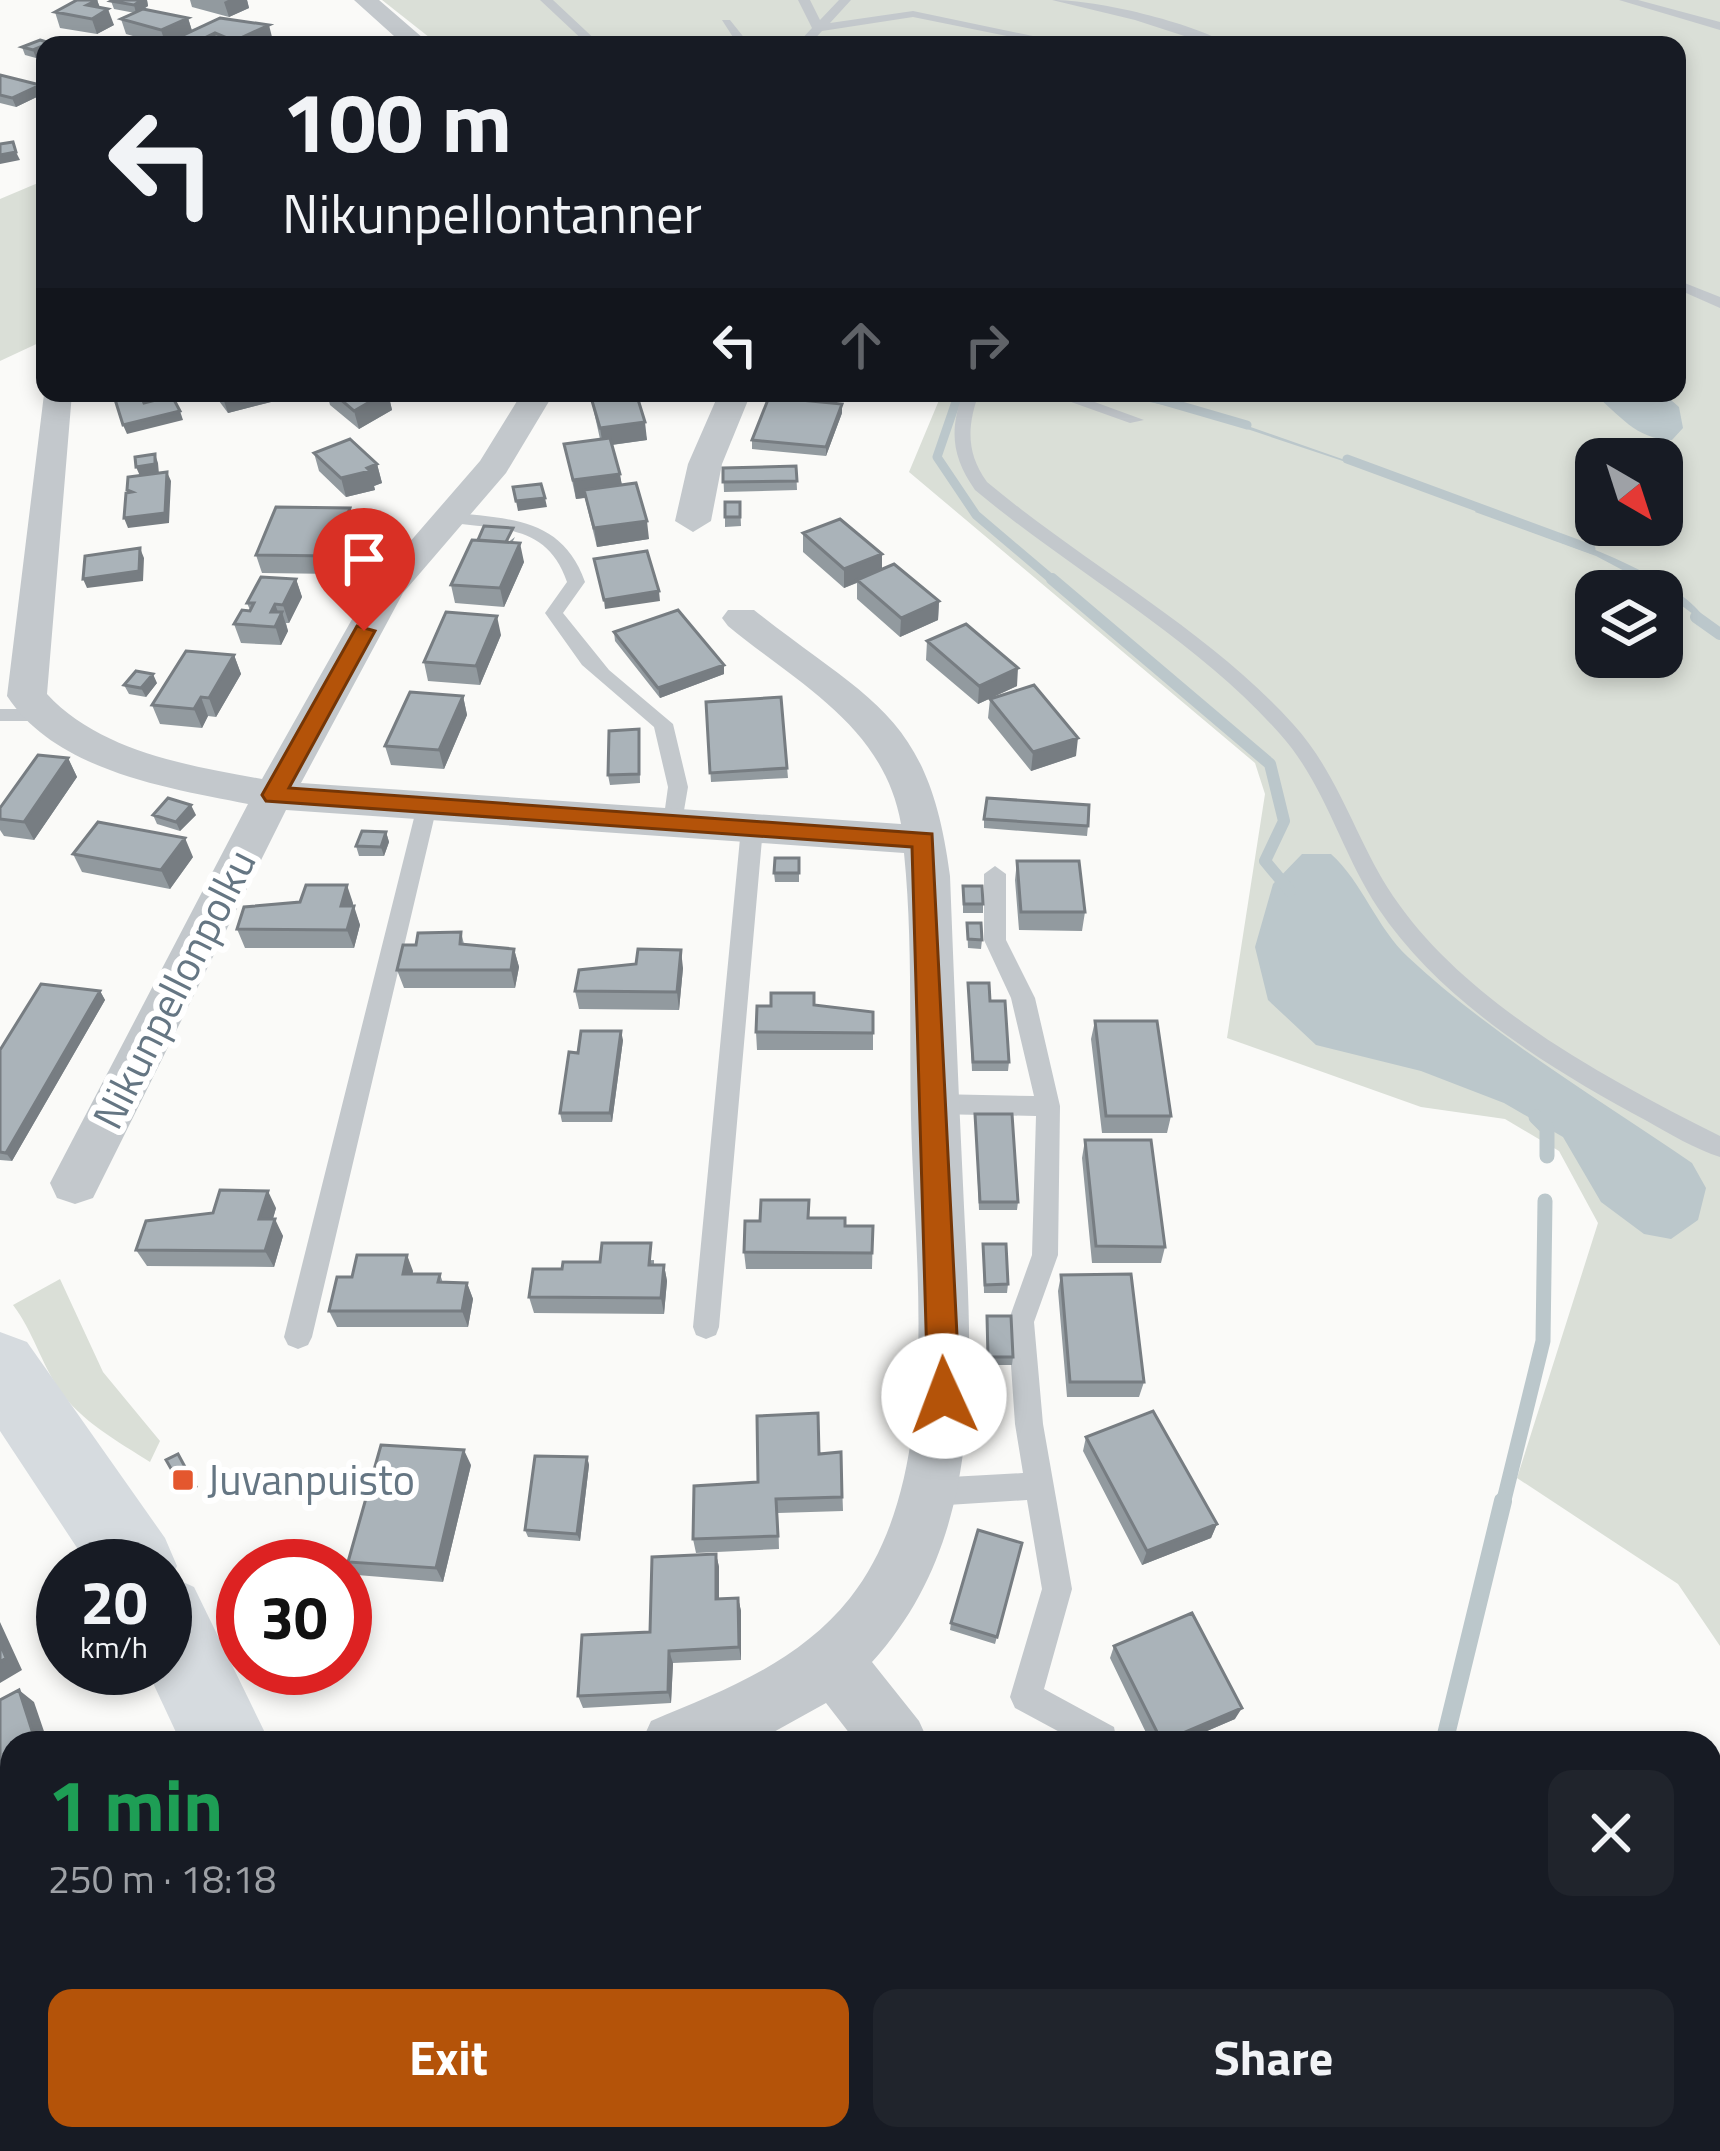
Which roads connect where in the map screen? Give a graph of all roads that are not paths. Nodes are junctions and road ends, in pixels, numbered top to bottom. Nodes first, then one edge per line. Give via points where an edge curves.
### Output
1 (364, 0) edge
2 (546, 0) edge
3 (804, 0) edge
4 (845, 0) edge
5 (1058, 0) edge
6 (1625, 0) edge
7 (726, 22) dead end
8 (1720, 26) edge
9 (818, 28) junction
10 (408, 36) edge
11 (585, 36) edge
12 (737, 36) edge
13 (810, 36) edge
14 (1025, 36) edge
15 (1196, 36) edge
16 (1686, 288) edge
17 (1720, 303) edge
18 (55, 402) edge
19 (533, 402) edge
20 (731, 402) edge
21 (968, 402) edge
22 (1081, 402) edge
23 (1136, 420) dead end
24 (447, 517) junction
25 (693, 521) dead end
26 (740, 618) dead end
27 (0, 715) edge
28 (39, 715) junction
29 (274, 795) junction
30 (427, 806) junction
31 (674, 823) junction
32 (752, 828) junction
33 (924, 840) junction
34 (995, 874) dead end
35 (934, 1104) junction
36 (1048, 1106) junction
37 (1720, 1147) edge
38 (75, 1183) dead end
39 (706, 1328) dead end
40 (298, 1336) dead end
41 (0, 1366) edge
42 (1040, 1486) junction
43 (932, 1492) junction
44 (118, 1539) edge
45 (832, 1660) junction
46 (192, 1672) edge
47 (220, 1731) edge
48 (704, 1731) edge
49 (888, 1731) edge
50 (1090, 1731) edge

1 - 10 street
2 - 11 lane
3 - 9 lane
4 - 9 lane
5 - 15 lane
6 - 8 lane
7 - 12 lane
9 - 13 lane
9 - 14 lane via 914,14
16 - 17 lane
18 - 28 street via 28,655 27,696
19 - 24 street, Nikunpellonpolku via 494,466
20 - 25 street
21 - 37 lane via 959,448 981,486 1288,730 1401,924 1529,1035
22 - 23 lane
24 - 29 street, Nikunpellonpolku via 387,589
24 - 31 lane via 544,531 571,556 576,582 554,613 571,644 663,724 678,787
26 - 33 street via 887,741 908,772
27 - 28 lane
28 - 29 street via 198,781
29 - 30 street
29 - 38 street, Nikunpellonpolku
30 - 31 street
30 - 40 lane
31 - 32 street
32 - 33 street
32 - 39 lane
33 - 35 street
34 - 36 lane via 995,940 1023,998
35 - 36 lane
35 - 43 street via 944,1396
36 - 42 lane via 1045,1255 1021,1322
41 - 44 street
42 - 43 lane
42 - 50 lane via 1057,1588 1026,1696
43 - 45 street via 918,1540 878,1609
45 - 48 street via 769,1706
45 - 49 street
46 - 47 street

